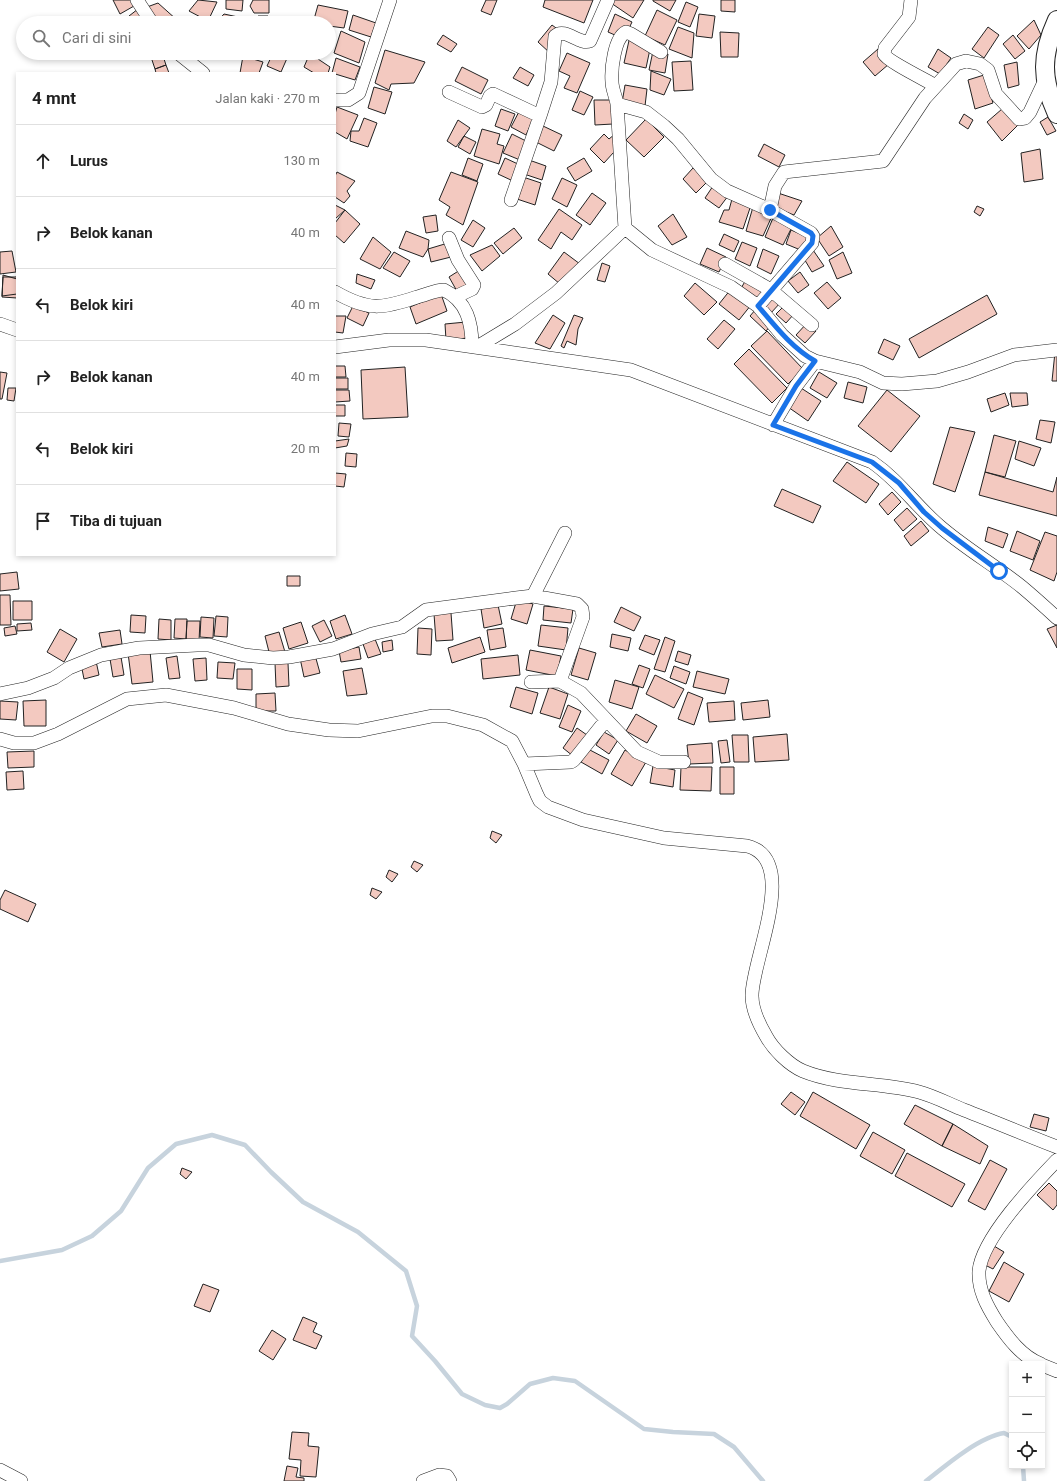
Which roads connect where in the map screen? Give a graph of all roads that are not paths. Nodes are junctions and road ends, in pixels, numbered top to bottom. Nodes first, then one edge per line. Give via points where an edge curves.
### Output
1 (137, 0) edge
2 (390, 0) edge
3 (608, 0) edge
4 (911, 0) edge
5 (147, 16) edge
6 (1057, 20) edge
7 (661, 52) dead end
8 (187, 60) edge
9 (202, 72) edge
10 (1046, 78) junction
11 (936, 86) junction
12 (449, 92) dead end
13 (336, 100) edge
14 (618, 104) junction
15 (1057, 114) edge
16 (540, 116) junction
17 (511, 200) dead end
18 (770, 210) junction
19 (625, 228) junction
20 (449, 238) dead end
21 (725, 264) dead end
22 (771, 290) junction
23 (336, 292) edge
24 (455, 297) junction
25 (758, 306) junction
26 (0, 324) edge
27 (812, 325) dead end
28 (16, 330) edge
29 (336, 347) edge
30 (474, 347) junction
31 (1057, 350) edge
32 (815, 361) junction
33 (773, 425) junction
34 (565, 532) dead end
35 (533, 596) junction
36 (1057, 618) edge
37 (560, 681) junction
38 (531, 682) dead end
39 (0, 694) edge
40 (606, 720) junction
41 (0, 739) edge
42 (684, 762) dead end
43 (524, 764) junction
44 (1057, 1147) edge
45 (1057, 1160) edge
46 (1036, 1361) edge
47 (1045, 1366) edge
48 (1057, 1371) edge
49 (0, 1470) edge
50 (21, 1481) edge
51 (424, 1481) edge
52 (450, 1481) edge

1 - 5 street
2 - 13 street via 359,93 348,100
3 - 16 street via 590,41 585,42 564,33 555,36 551,82
4 - 11 street via 909,17 885,48 884,54
6 - 10 street via 1045,53
7 - 14 street via 631,34 622,34 612,64 612,83
8 - 9 street
10 - 11 street via 1030,112 1025,118 1019,119 996,94 988,70 974,61 956,64
10 - 15 street
11 - 18 street via 925,98 883,161 784,172 775,186
12 - 16 street via 482,107 493,94
14 - 18 street via 646,112 678,139 711,179 727,191
14 - 19 street
16 - 17 street
18 - 22 street via 811,233 813,238 812,243
19 - 25 street via 652,250 732,287
19 - 30 street via 556,292 515,324
20 - 24 street via 458,260 474,285 472,289
21 - 22 street
22 - 25 street
22 - 27 street
23 - 24 street via 364,306 374,307 394,305 440,290
24 - 30 street via 471,322
25 - 32 street via 782,335 805,356
26 - 28 street
29 - 30 street via 389,340 426,340
30 - 33 street via 631,370
31 - 32 street via 1014,355 937,381 902,384 883,382 860,372
32 - 33 street via 796,386
33 - 36 street via 872,462 886,472 942,528 1022,586
34 - 35 street
35 - 37 street via 577,604 583,611
35 - 39 street via 426,610 402,627 372,634 333,649 289,657 244,655 209,645 139,648 101,655 69,668 54,678 28,688
37 - 38 street
37 - 40 street via 581,693
40 - 42 street via 636,752 659,762
40 - 43 street via 571,762
41 - 43 street via 14,743 34,743 127,700 166,696 234,708 288,724 329,730 358,731 432,716 464,718 483,724 512,742
43 - 44 street via 540,801 559,812 664,838 752,847 760,854 770,872 773,900 752,986 753,1008 766,1036 789,1062 802,1071 845,1082 920,1092
45 - 46 street via 999,1227 980,1262 979,1272 984,1299 1001,1328 1024,1354
47 - 48 street
49 - 50 street
51 - 52 street via 441,1475 448,1476

